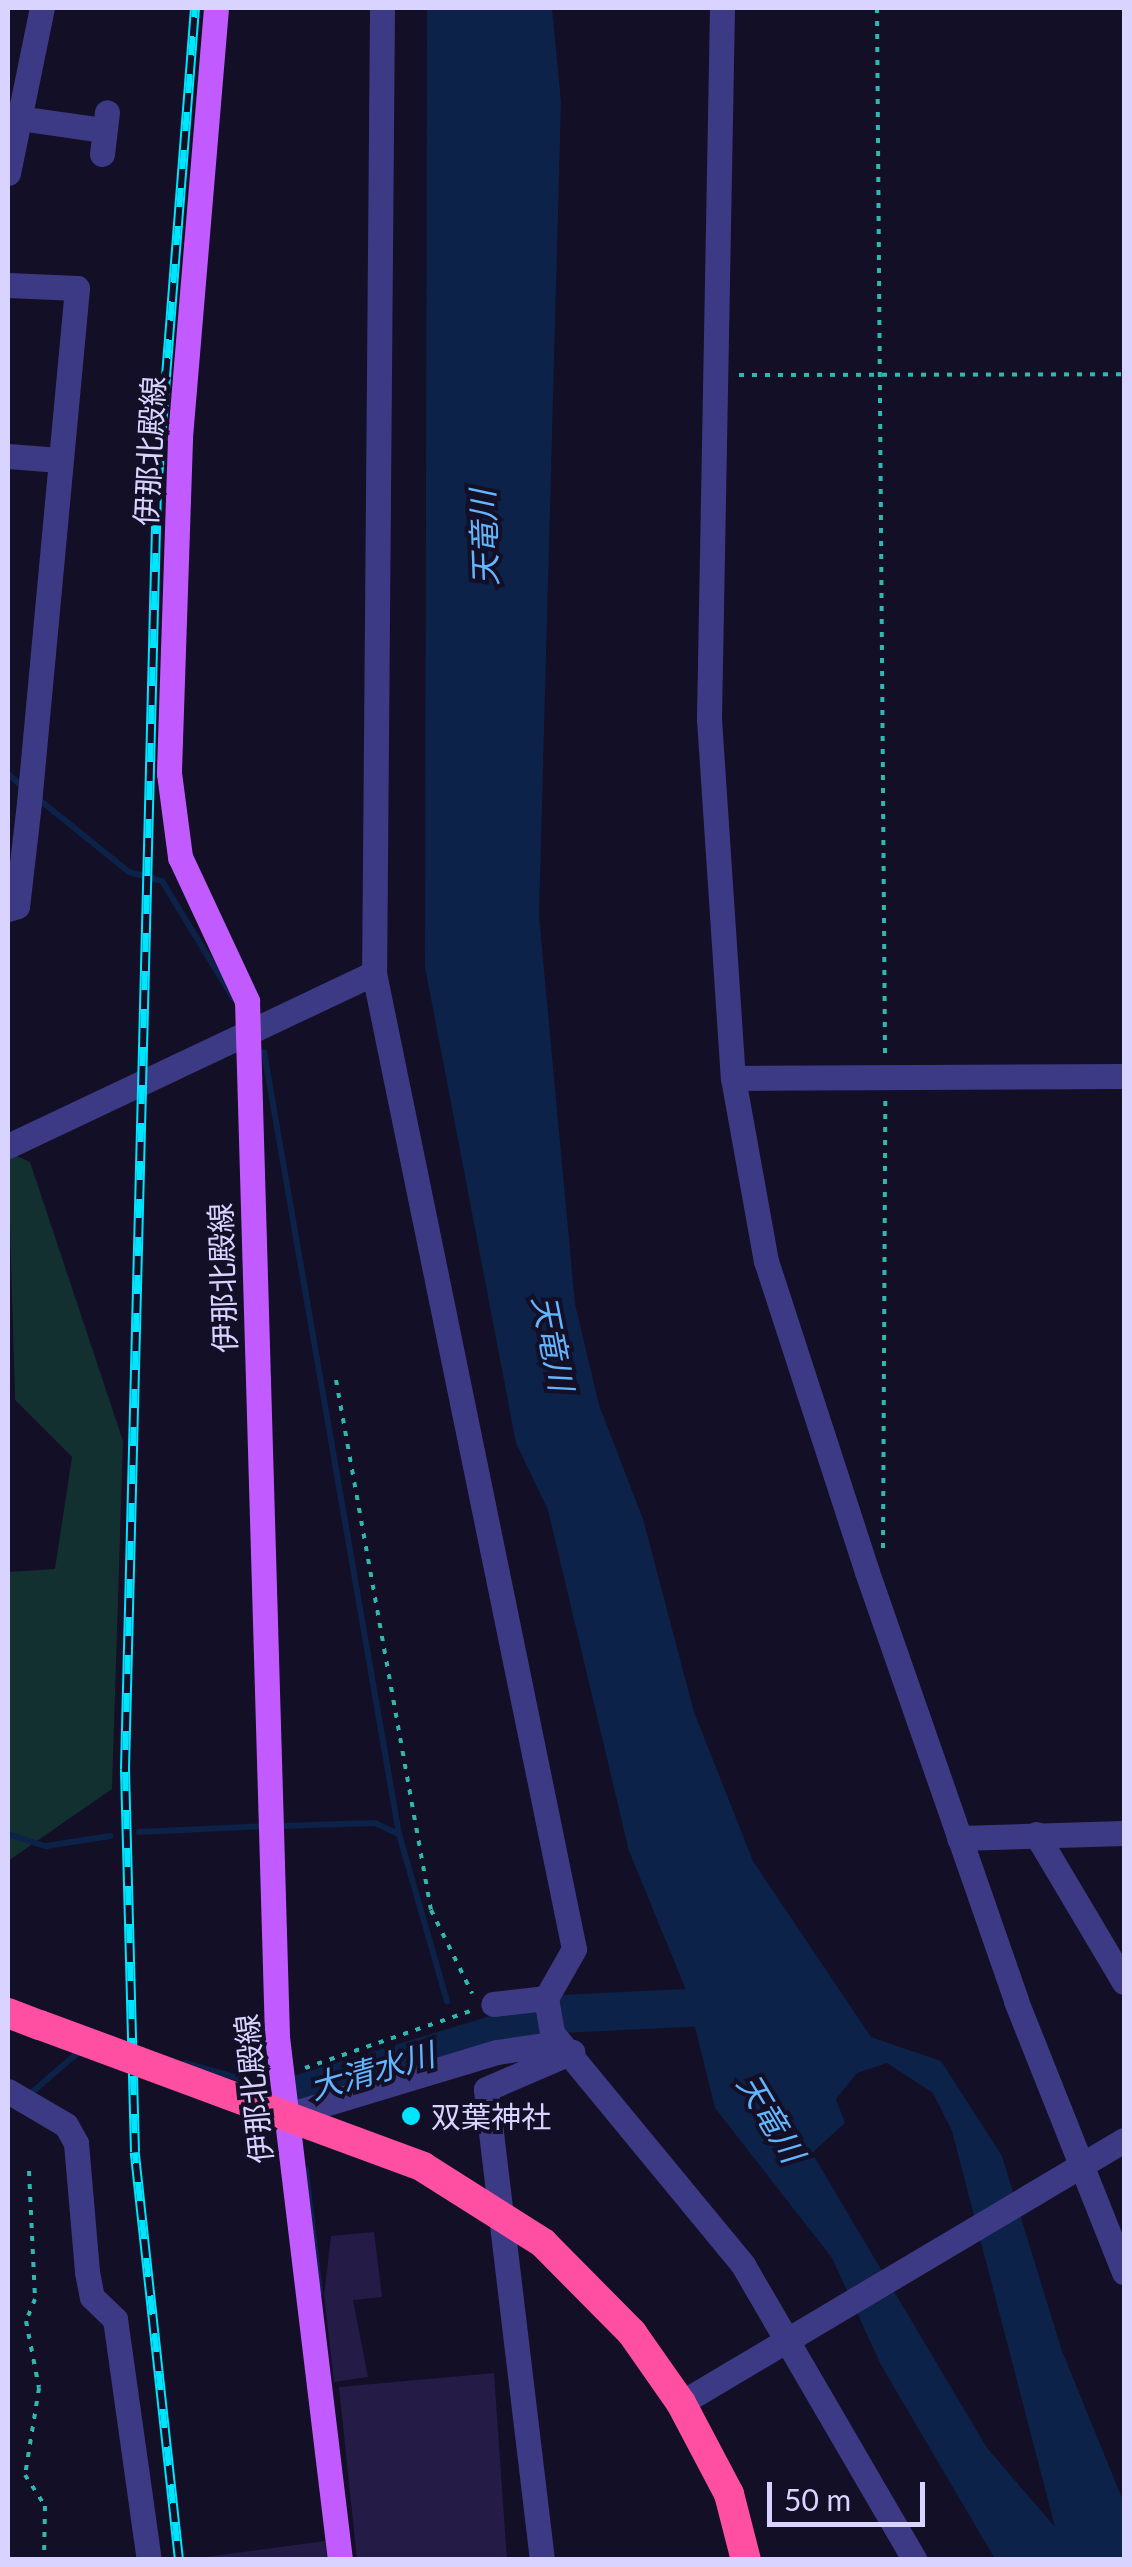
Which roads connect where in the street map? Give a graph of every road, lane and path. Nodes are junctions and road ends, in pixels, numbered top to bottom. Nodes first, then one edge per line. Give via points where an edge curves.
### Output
1 (42, 8) edge
2 (216, 8) edge
3 (382, 8) edge
4 (722, 8) edge
5 (877, 8) edge
6 (20, 118) junction
7 (104, 132) dead end
8 (8, 174) edge
9 (8, 285) edge
10 (714, 374) junction
11 (879, 374) junction
12 (1124, 374) edge
13 (8, 456) edge
14 (60, 460) junction
15 (8, 909) edge
16 (374, 973) junction
17 (248, 1036) junction
18 (1124, 1076) edge
19 (885, 1077) junction
20 (733, 1078) junction
21 (8, 1146) edge
22 (336, 1380) dead end
23 (867, 1572) junction
24 (1124, 1833) edge
25 (1036, 1834) junction
26 (959, 1838) junction
27 (1124, 1982) edge
28 (546, 1998) junction
29 (493, 2004) junction
30 (8, 2014) edge
31 (572, 2052) junction
32 (284, 2094) junction
33 (17, 2096) edge
34 (1124, 2140) edge
35 (1075, 2168) junction
36 (29, 2172) dead end
37 (1124, 2272) edge
38 (793, 2335) junction
39 (681, 2403) junction
40 (44, 2560) edge
41 (149, 2560) edge
42 (340, 2560) edge
43 (542, 2560) edge
44 (746, 2560) edge
45 (915, 2560) edge

1 - 6 street
2 - 17 main road, 伊那北殿線 via 180,438 169,774 180,858 242,987
3 - 16 street
4 - 10 street
5 - 11 path
6 - 7 street
6 - 8 street
9 - 14 street via 77,288
10 - 11 path
10 - 20 street via 709,718
11 - 12 path
11 - 19 path
13 - 14 street
14 - 15 street via 30,794 17,906
16 - 17 street
16 - 28 street via 574,1949
17 - 21 street
17 - 32 main road, 伊那北殿線
18 - 19 street
19 - 20 street
19 - 23 path via 888,1532
20 - 23 street via 766,1261
22 - 29 path via 430,1910 454,1968 475,1998
23 - 26 street
24 - 25 street
25 - 26 street
25 - 27 street
26 - 35 street
28 - 29 street
28 - 31 street via 552,2033
29 - 32 path
30 - 39 highway, bridge via 423,2167 542,2243 632,2333
31 - 32 street via 545,2045 497,2052
31 - 38 street
31 - 43 street via 486,2090
32 - 42 main road, 伊那北殿線
33 - 41 street via 66,2125 76,2143 87,2272 92,2297 116,2320
34 - 35 street
35 - 37 street
35 - 38 street
36 - 40 path via 36,2299 26,2321 39,2388 25,2474 45,2506
38 - 39 street
38 - 45 street
39 - 44 highway via 729,2494

